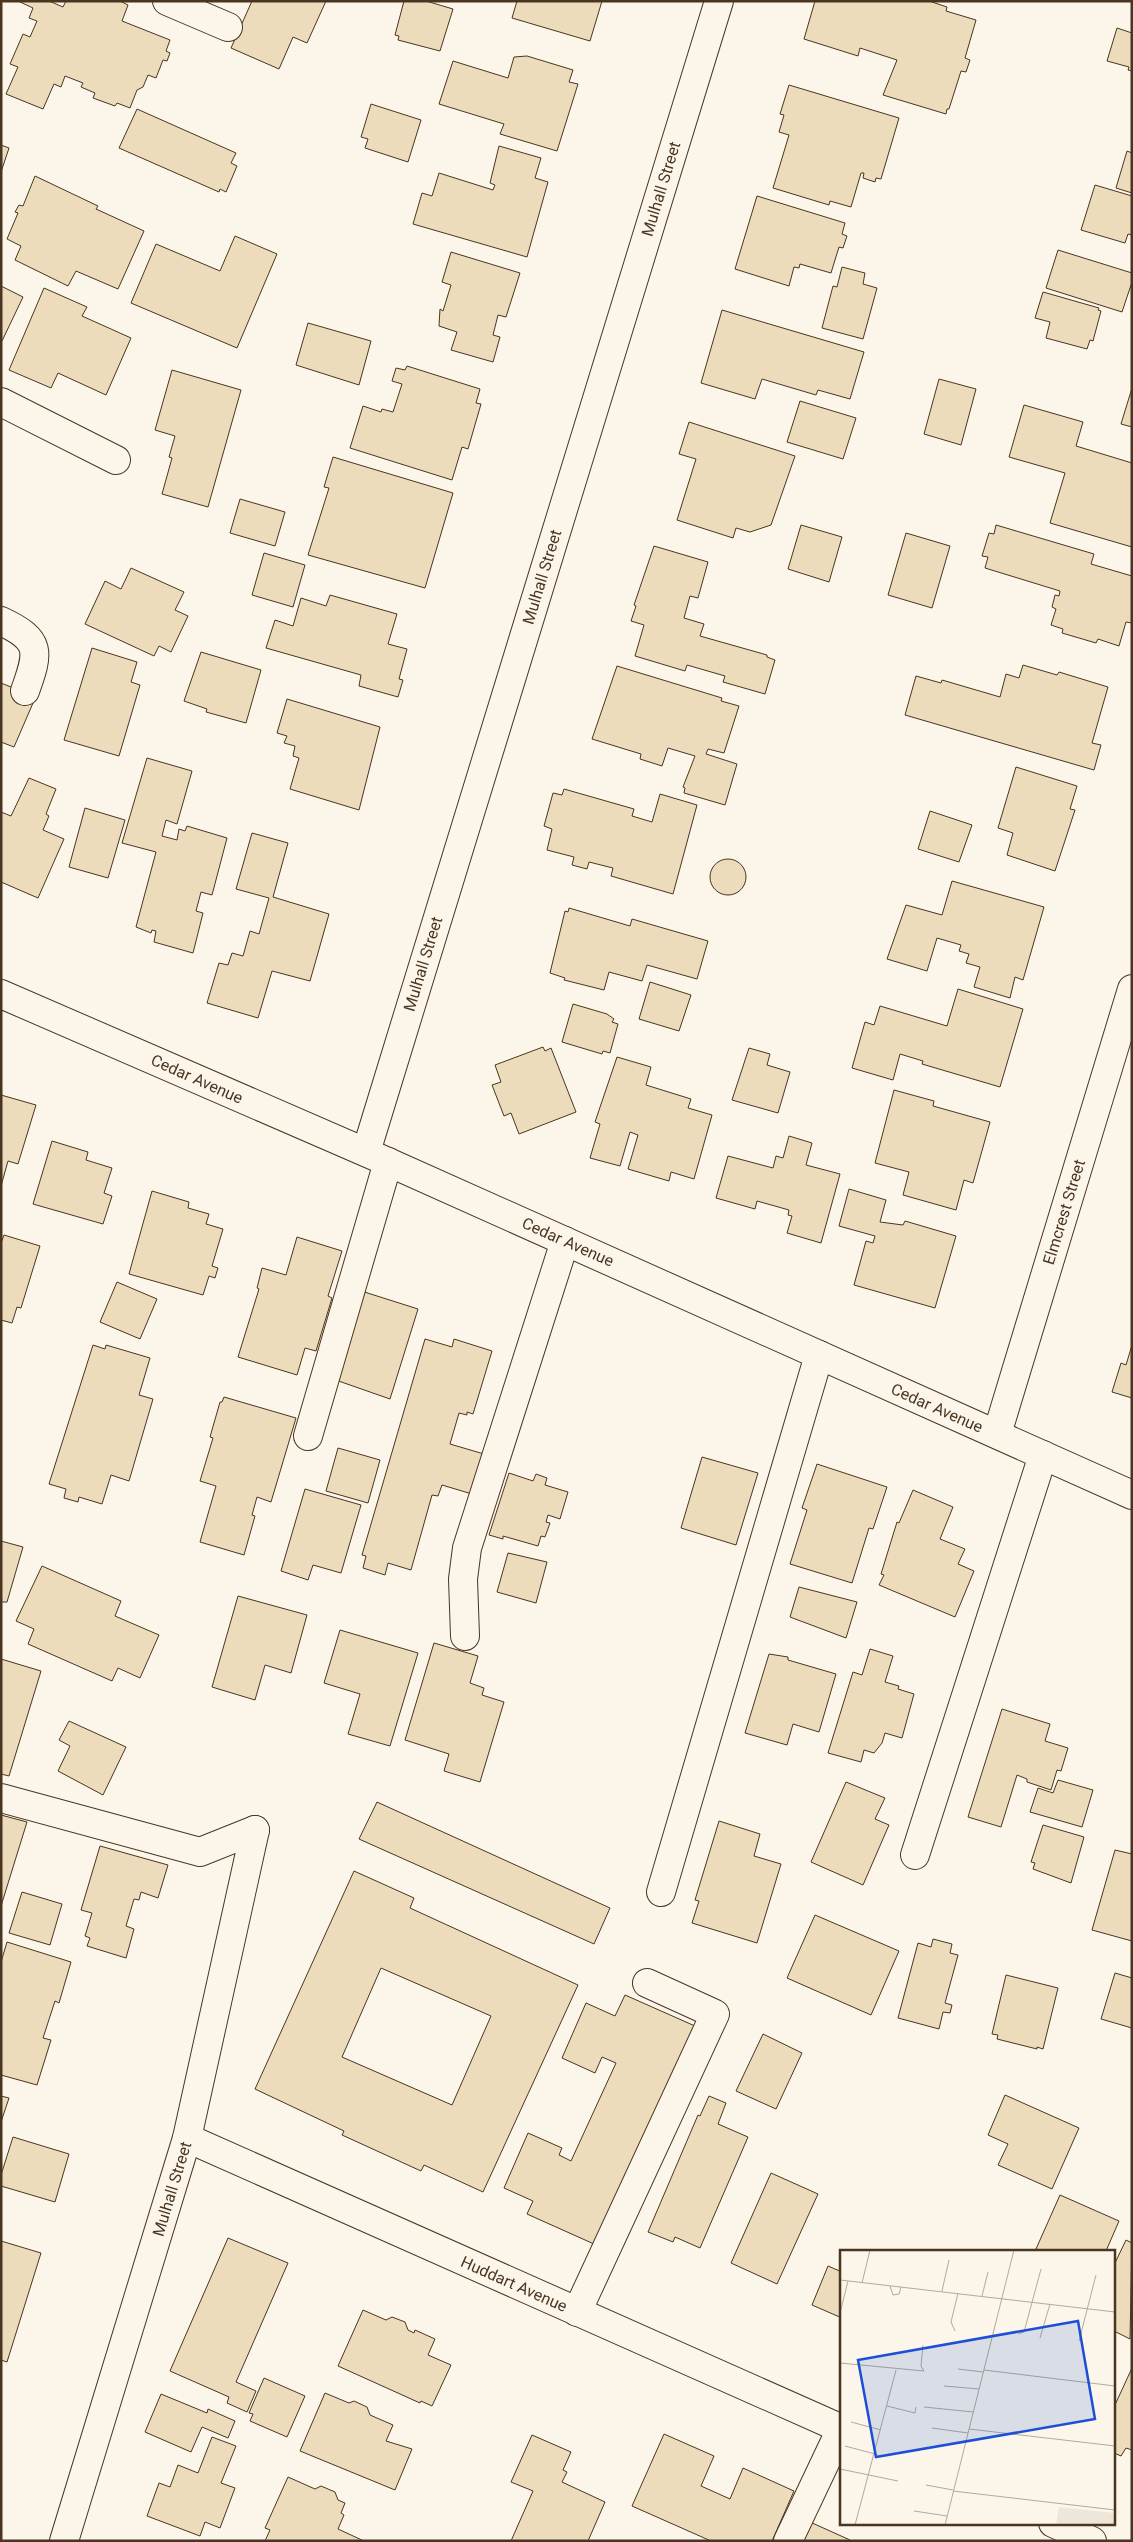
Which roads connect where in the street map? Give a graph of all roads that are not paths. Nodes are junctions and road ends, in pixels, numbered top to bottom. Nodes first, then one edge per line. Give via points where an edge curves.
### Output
1 (167, 1) edge
2 (719, 1) edge
3 (228, 28) dead end
4 (1, 402) edge
5 (116, 460) dead end
6 (1, 621) edge
7 (25, 691) dead end
8 (1132, 989) edge
9 (1, 994) edge
10 (377, 1157) junction
11 (565, 1241) junction
12 (819, 1355) junction
13 (997, 1434) junction
14 (308, 1436) dead end
15 (1043, 1455) junction
16 (1132, 1495) edge
17 (465, 1636) dead end
18 (1, 1798) edge
19 (915, 1855) dead end
20 (661, 1892) dead end
21 (647, 1984) dead end
22 (188, 2138) junction
23 (577, 2312) junction
24 (840, 2429) edge
25 (840, 2431) edge
26 (1055, 2524) edge
27 (64, 2541) edge
28 (788, 2541) edge
29 (1092, 2541) edge

1 - 3 street
2 - 10 street, Mulhall Street
4 - 5 street
6 - 7 street via 17,628 33,643 36,662
8 - 13 street, Elmcrest Street
9 - 10 street, Cedar Avenue
10 - 11 street, Cedar Avenue
10 - 14 street, Mulhall Street
11 - 12 street, Cedar Avenue
11 - 17 street via 467,1548 463,1579
12 - 13 street, Cedar Avenue
12 - 20 street
13 - 15 street, Cedar Avenue
15 - 16 street, Cedar Avenue
15 - 19 street
18 - 22 street, Mulhall Street via 200,1852 255,1830
21 - 23 street via 715,2014
22 - 23 street, Huddart Avenue
22 - 27 street, Mulhall Street
23 - 24 street, Huddart Avenue
25 - 28 street
26 - 29 street

